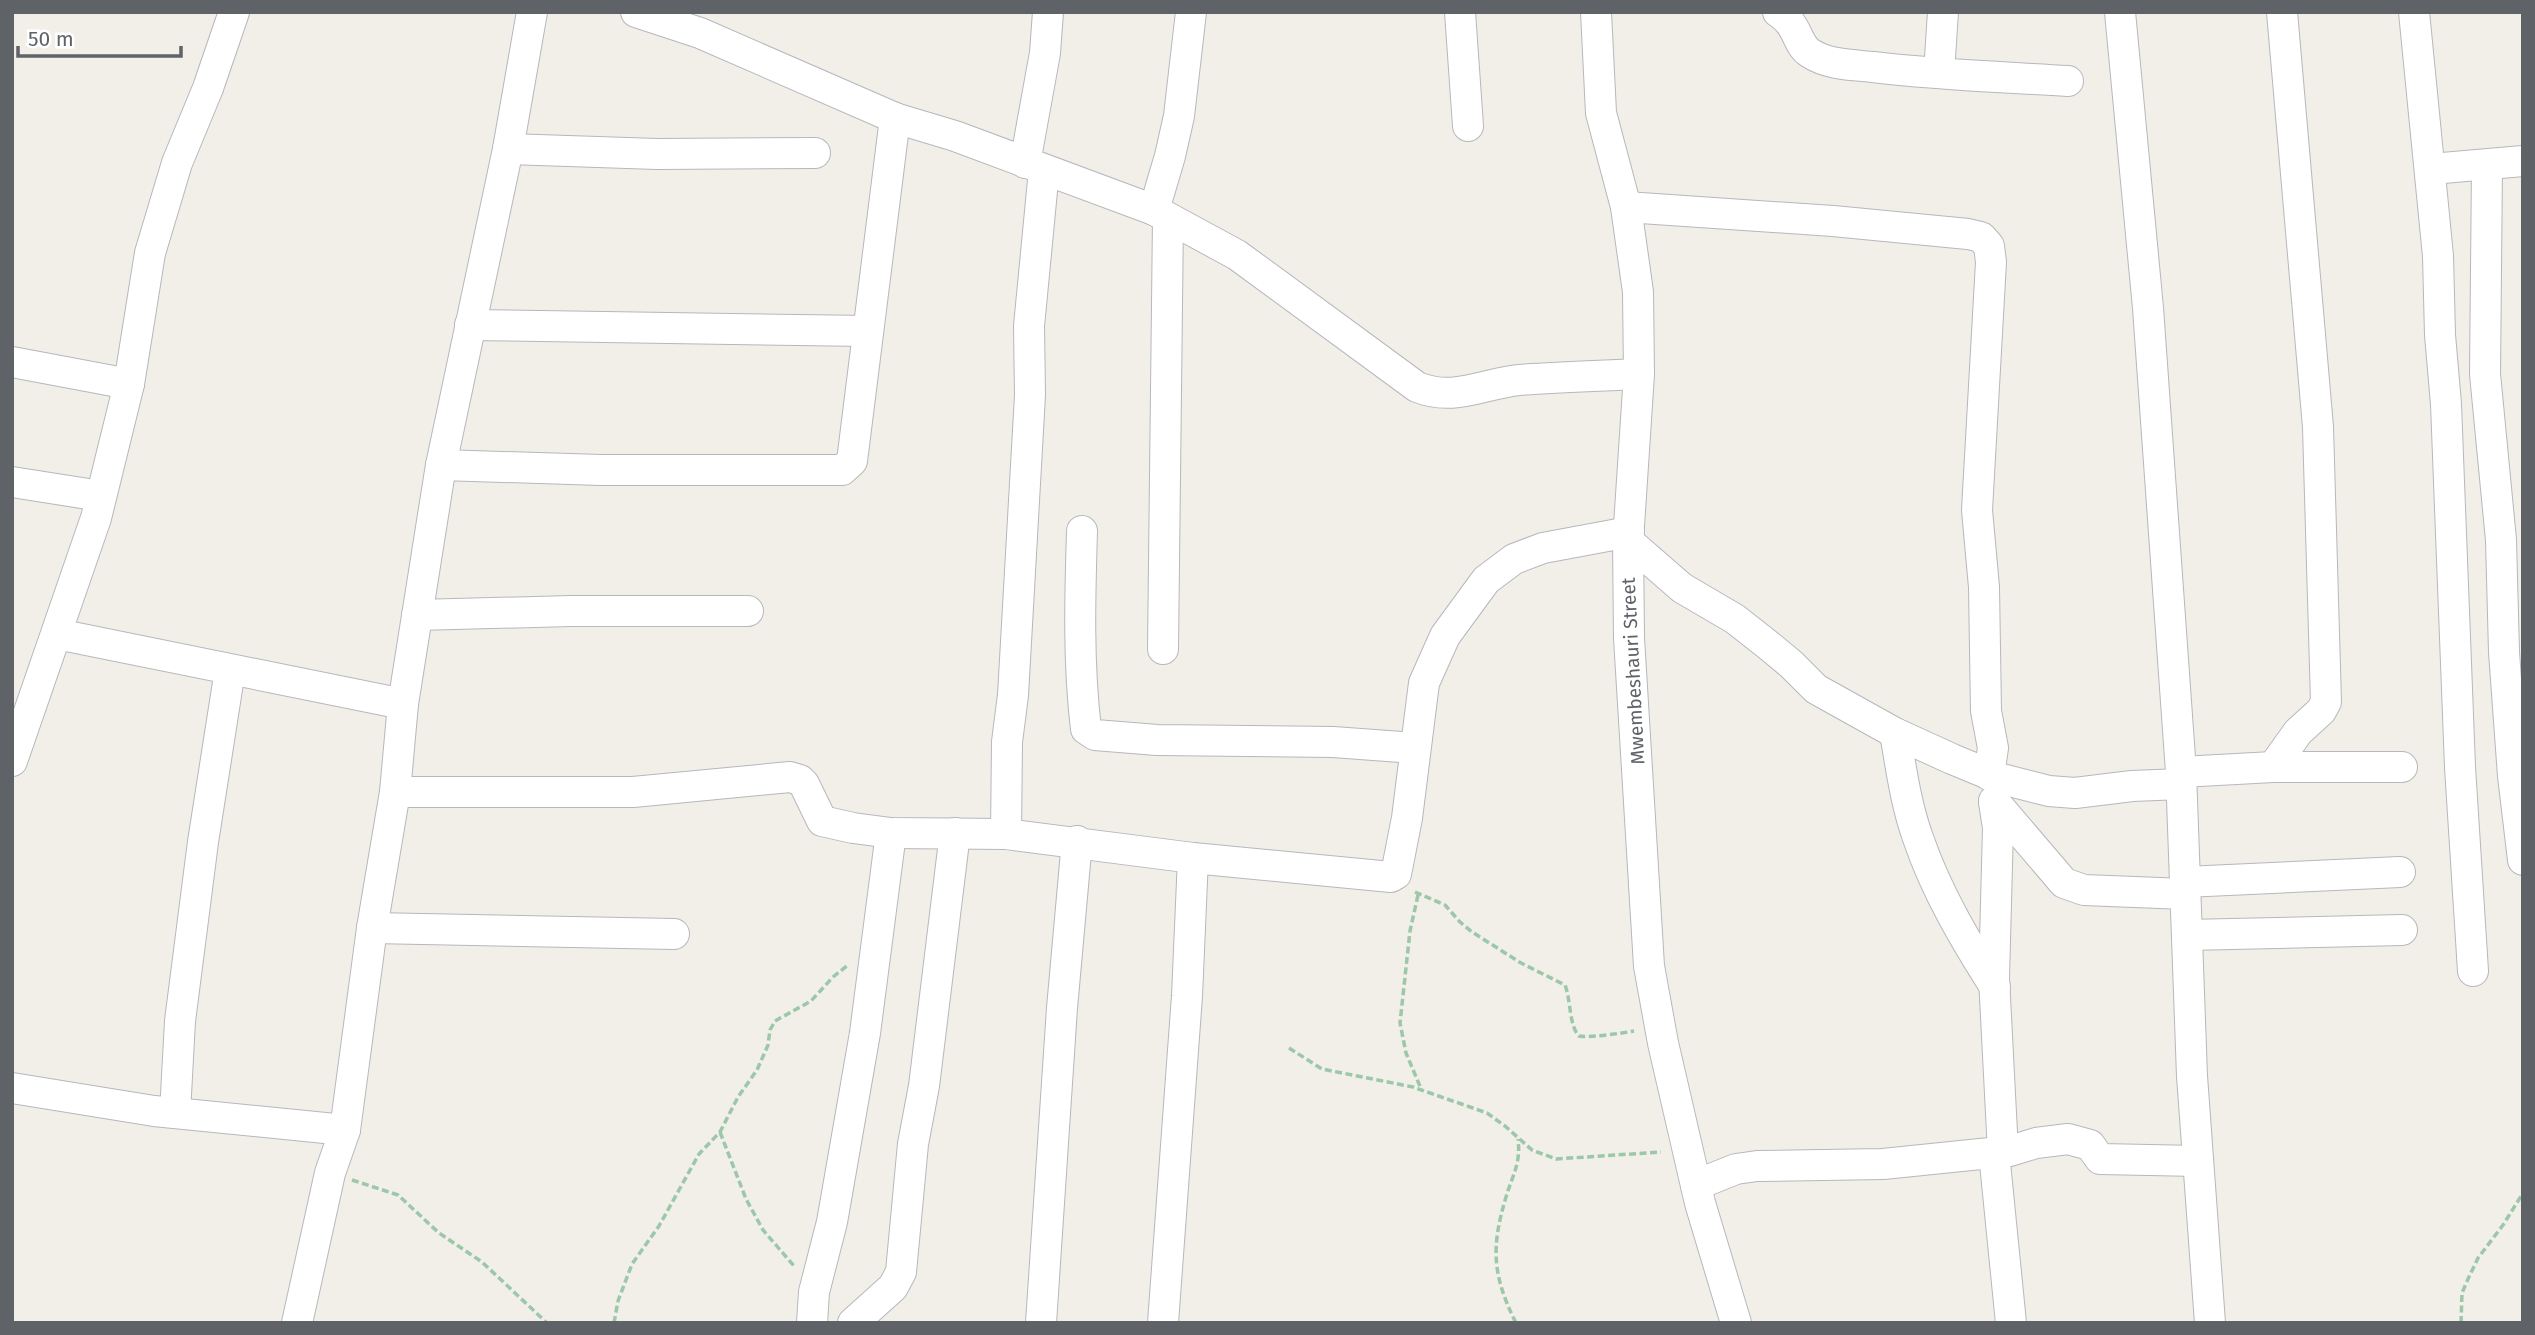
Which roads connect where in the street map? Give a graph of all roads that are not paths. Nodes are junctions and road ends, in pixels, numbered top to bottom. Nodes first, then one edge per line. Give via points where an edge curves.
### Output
1 (234, 12) edge
2 (532, 12) edge
3 (636, 12) edge
4 (1048, 12) edge
5 (1191, 12) edge
6 (1460, 12) edge
7 (1596, 12) edge
8 (1778, 12) edge
9 (1943, 12) edge
10 (2120, 12) edge
11 (2282, 12) edge
12 (2414, 12) edge
13 (1939, 73) junction
14 (2068, 81) dead end
15 (895, 118) junction
16 (1468, 126) dead end
17 (508, 149) junction
18 (815, 153) dead end
19 (2523, 162) edge
20 (2487, 166) junction
21 (1034, 167) junction
22 (2431, 169) junction
23 (1626, 207) junction
24 (1161, 214) junction
25 (470, 325) junction
26 (868, 331) junction
27 (12, 362) edge
28 (1639, 374) junction
29 (129, 384) junction
30 (441, 465) junction
31 (12, 481) edge
32 (101, 496) junction
33 (1082, 531) dead end
34 (1629, 537) junction
35 (2512, 539) edge
36 (748, 611) dead end
37 (417, 615) junction
38 (57, 634) junction
39 (1163, 649) dead end
40 (2514, 651) edge
41 (230, 670) junction
42 (22, 702) edge
43 (403, 704) junction
44 (1895, 733) junction
45 (1415, 748) junction
46 (12, 761) edge
47 (2273, 767) junction
48 (2402, 767) dead end
49 (2181, 778) junction
50 (1986, 782) junction
51 (395, 792) junction
52 (891, 833) junction
53 (955, 833) junction
54 (1006, 834) junction
55 (1077, 841) junction
56 (1193, 858) junction
57 (2523, 860) edge
58 (2400, 872) dead end
59 (2185, 888) junction
60 (372, 928) junction
61 (2402, 930) dead end
62 (674, 934) dead end
63 (2187, 935) junction
64 (2473, 971) dead end
65 (1995, 987) junction
66 (12, 1088) edge
67 (175, 1113) junction
68 (345, 1130) junction
69 (1998, 1152) junction
70 (2198, 1161) junction
71 (1696, 1185) junction
72 (298, 1323) edge
73 (812, 1323) edge
74 (853, 1323) edge
75 (1041, 1323) edge
76 (1163, 1323) edge
77 (1736, 1323) edge
78 (2011, 1323) edge
79 (2210, 1323) edge

1 - 29 street via 177,163 150,253
2 - 17 street
3 - 15 street via 700,33
4 - 21 street
5 - 24 street
6 - 16 street
7 - 23 street, Mwembeshauri Street via 1601,113
8 - 13 street via 1788,18 1811,54 1835,63
9 - 13 street
10 - 49 street via 2148,308
11 - 47 street via 2318,427 2326,702
12 - 22 street
13 - 14 street
15 - 21 street
15 - 26 street
17 - 18 street
17 - 25 street
19 - 20 street
20 - 22 street
20 - 35 street via 2485,374
21 - 24 street
21 - 54 street via 1030,395 1007,742
22 - 64 street
23 - 28 street, Mwembeshauri Street via 1638,292
23 - 50 street via 1968,234 1981,237 1989,246 1977,510 1986,711 1993,748
24 - 28 street via 1237,255 1417,387 1433,393 1447,395 1515,381
24 - 39 street
25 - 26 street
25 - 30 street
26 - 30 street via 852,461 842,470
27 - 29 street
28 - 34 street, Mwembeshauri Street
29 - 32 street
30 - 37 street
31 - 32 street
32 - 38 street
33 - 45 street via 1083,704 1086,729 1095,735
34 - 44 street via 1682,588 1735,619 1816,689
34 - 45 street via 1543,548 1514,559 1486,580 1445,636 1424,683
34 - 71 street, Mwembeshauri Street via 1629,638 1649,965
35 - 40 street
36 - 37 street
37 - 43 street
38 - 41 street
38 - 42 street
40 - 57 street via 2513,776
41 - 43 street
41 - 67 street via 180,1021
42 - 46 street
43 - 51 street
44 - 50 street
44 - 65 street via 1917,836 1931,873
45 - 56 street via 1396,874
47 - 48 street
47 - 49 street
49 - 50 street via 2075,793
49 - 59 street
50 - 59 street via 2064,883 2084,890
50 - 65 street via 1998,828
51 - 52 street via 633,792 790,777 804,784 822,821
51 - 60 street
52 - 53 street
52 - 73 street via 865,1033 832,1222 814,1292
53 - 54 street
53 - 74 street via 901,1272 893,1287
54 - 55 street
55 - 56 street
55 - 75 street
56 - 76 street
58 - 59 street
59 - 63 street
60 - 62 street
60 - 68 street
61 - 63 street
63 - 70 street
65 - 69 street
66 - 67 street
67 - 68 street
68 - 72 street via 330,1173
69 - 70 street via 2068,1139 2090,1145 2100,1159
69 - 71 street via 1883,1164 1736,1168
69 - 78 street
70 - 79 street
71 - 77 street, Mwembeshauri Street

